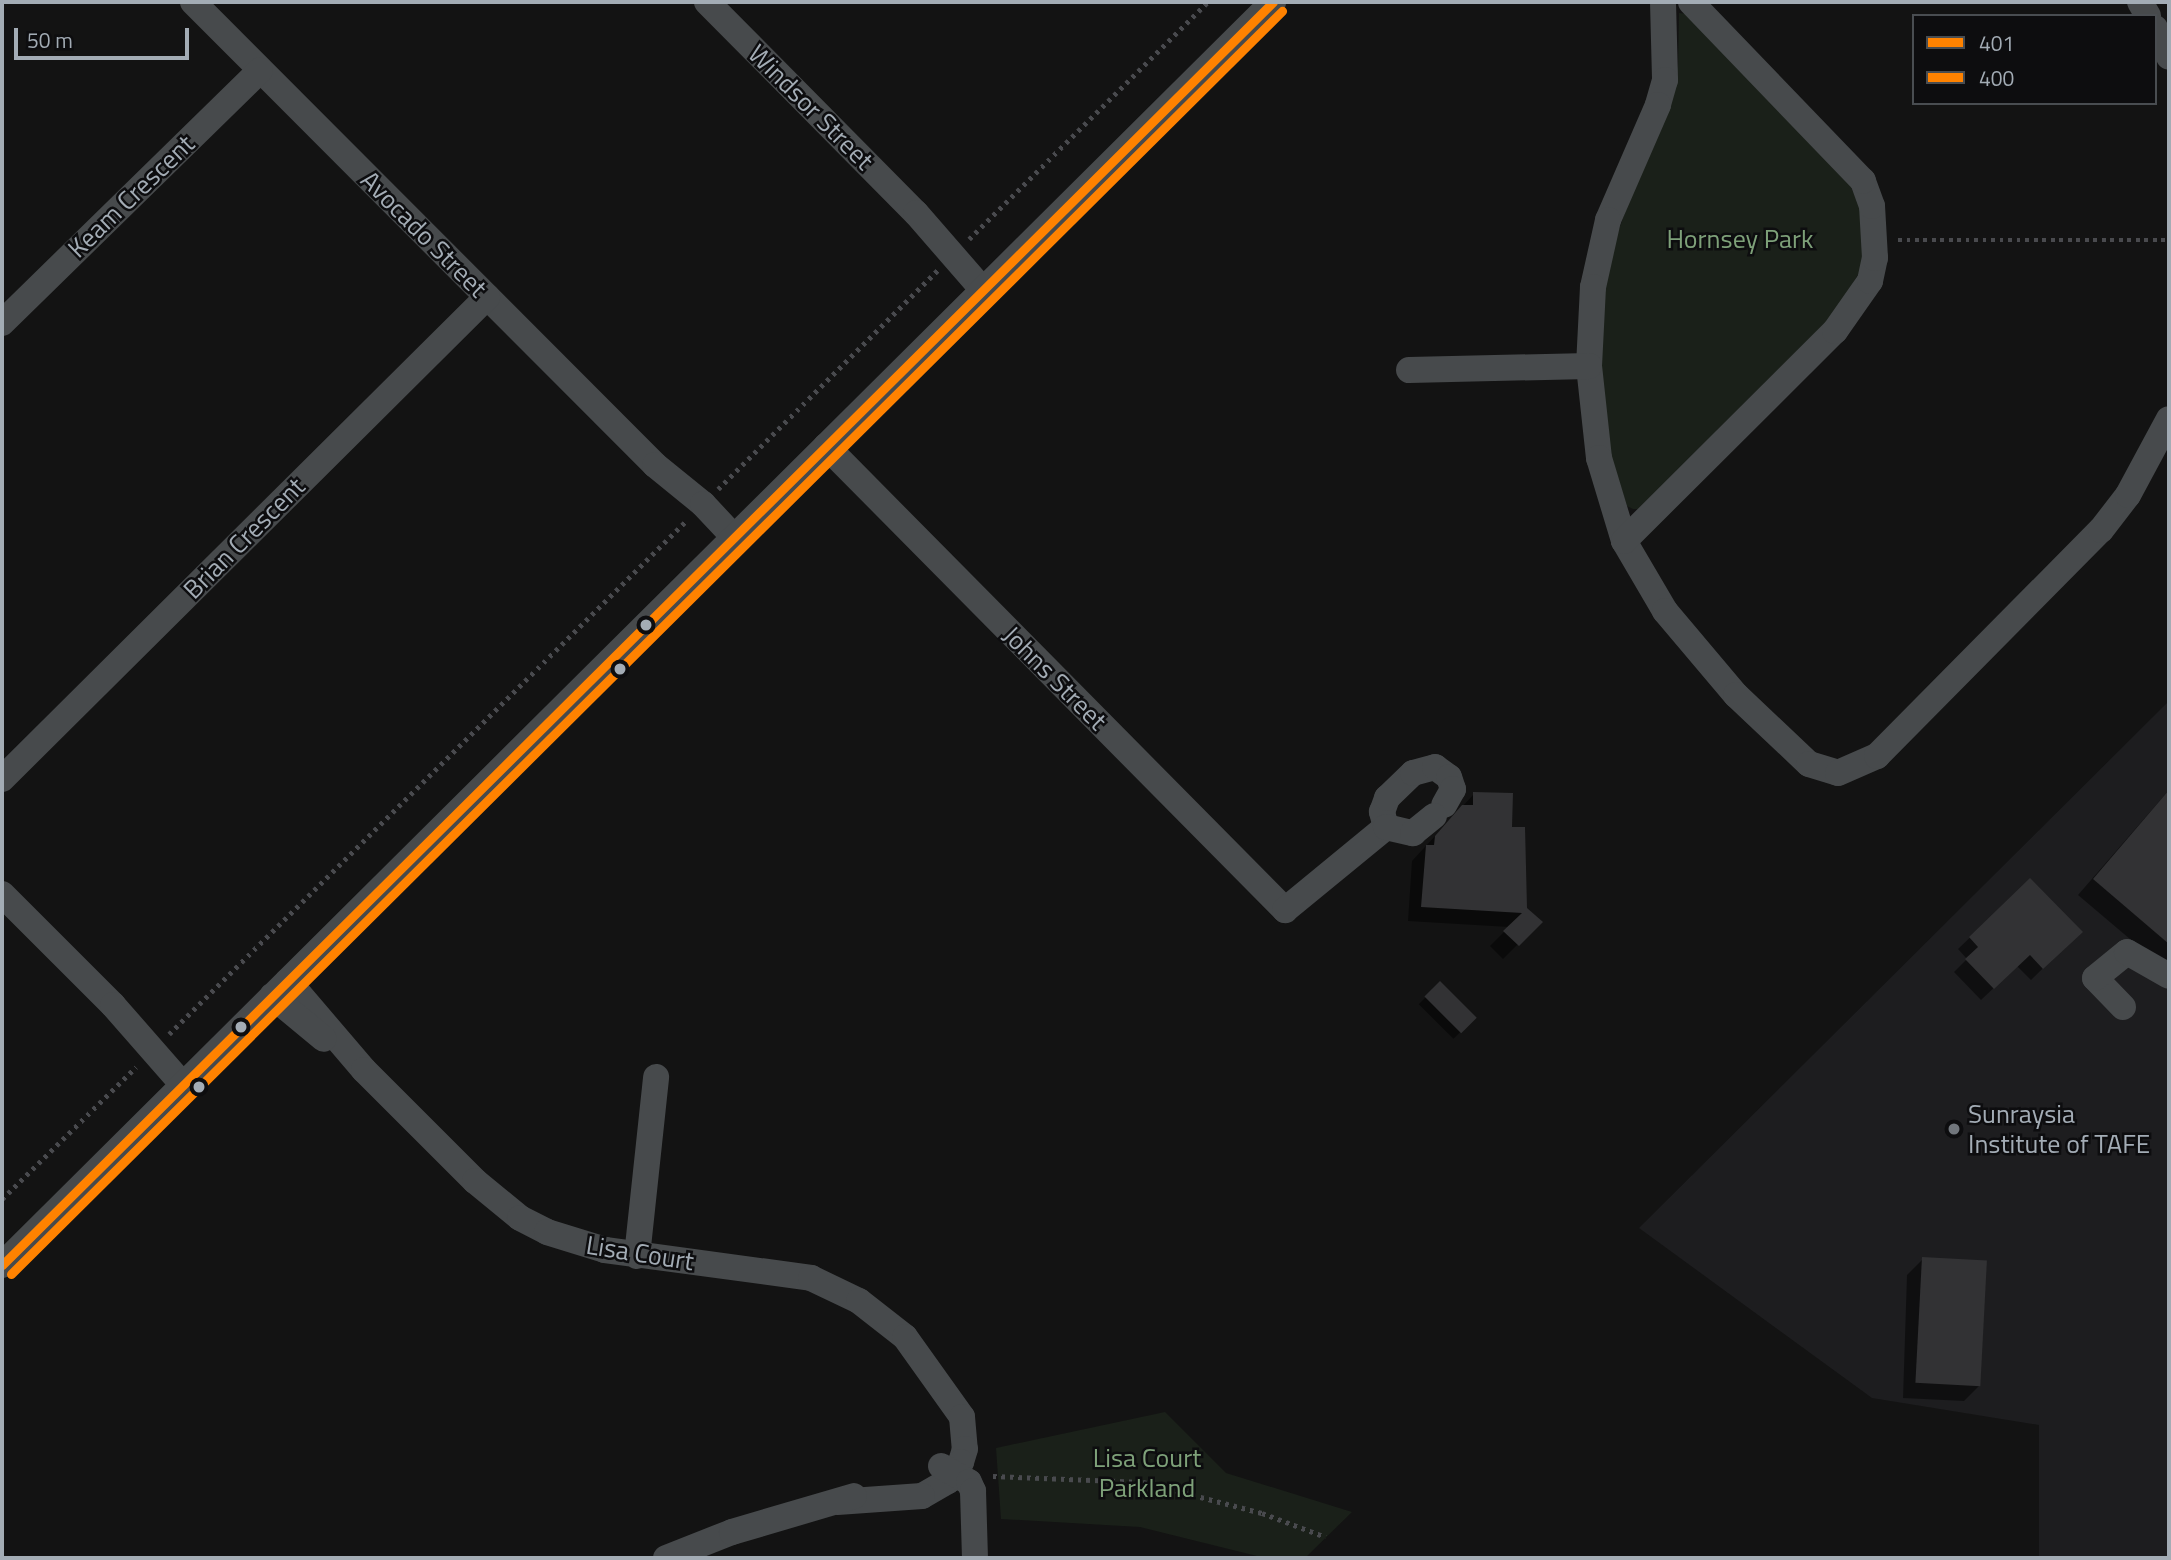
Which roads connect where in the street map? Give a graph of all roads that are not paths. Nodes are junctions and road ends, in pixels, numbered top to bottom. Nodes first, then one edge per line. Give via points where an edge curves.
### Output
1 (193, 2) edge
2 (706, 2) edge
3 (1273, 2) edge
4 (1663, 2) edge
5 (1691, 2) edge
6 (2157, 32) edge
7 (2169, 57) edge
8 (260, 70) junction
9 (988, 285) junction
10 (487, 297) junction
11 (2, 323) edge
12 (1589, 366) junction
13 (1409, 370) dead end
14 (2169, 419) edge
15 (825, 446) junction
16 (1624, 541) junction
17 (729, 542) junction
18 (2, 779) edge
19 (1387, 827) junction
20 (2, 894) edge
21 (2169, 976) edge
22 (280, 989) junction
23 (2123, 1007) dead end
24 (656, 1077) dead end
25 (188, 1080) junction
26 (637, 1256) junction
27 (2, 1265) edge
28 (948, 1473) junction
29 (666, 1558) edge
30 (975, 1558) edge

1 - 8 street, Avocado Street
2 - 9 street, Windsor Street
3 - 9 street
4 - 12 street via 1665,80 1622,181 1599,252 1590,314
5 - 16 street via 1863,181 1876,240 1870,281 1835,331
6 - 7 street
8 - 10 street, Avocado Street
8 - 11 street, Keam Crescent
9 - 15 street
10 - 17 street, Avocado Street
10 - 18 street, Brian Crescent
12 - 13 street
12 - 16 street via 1599,458
14 - 16 street via 2128,495 2070,565 1878,756 1850,771 1825,771 1809,764 1736,695 1665,611
15 - 17 street
15 - 19 street, Johns Street via 1285,910
17 - 22 street
19 - 19 street via 1382,812 1387,798 1419,769 1435,767 1449,776 1453,789 1439,811 1413,833
20 - 25 street
21 - 23 street via 2127,953 2095,978
22 - 25 street
22 - 26 street, Lisa Court via 475,1181 520,1218 576,1244
24 - 26 street
25 - 27 street
26 - 28 street, Lisa Court via 780,1271 837,1289 905,1337 938,1382 950,1438
28 - 29 street via 745,1528
28 - 30 street via 972,1514

